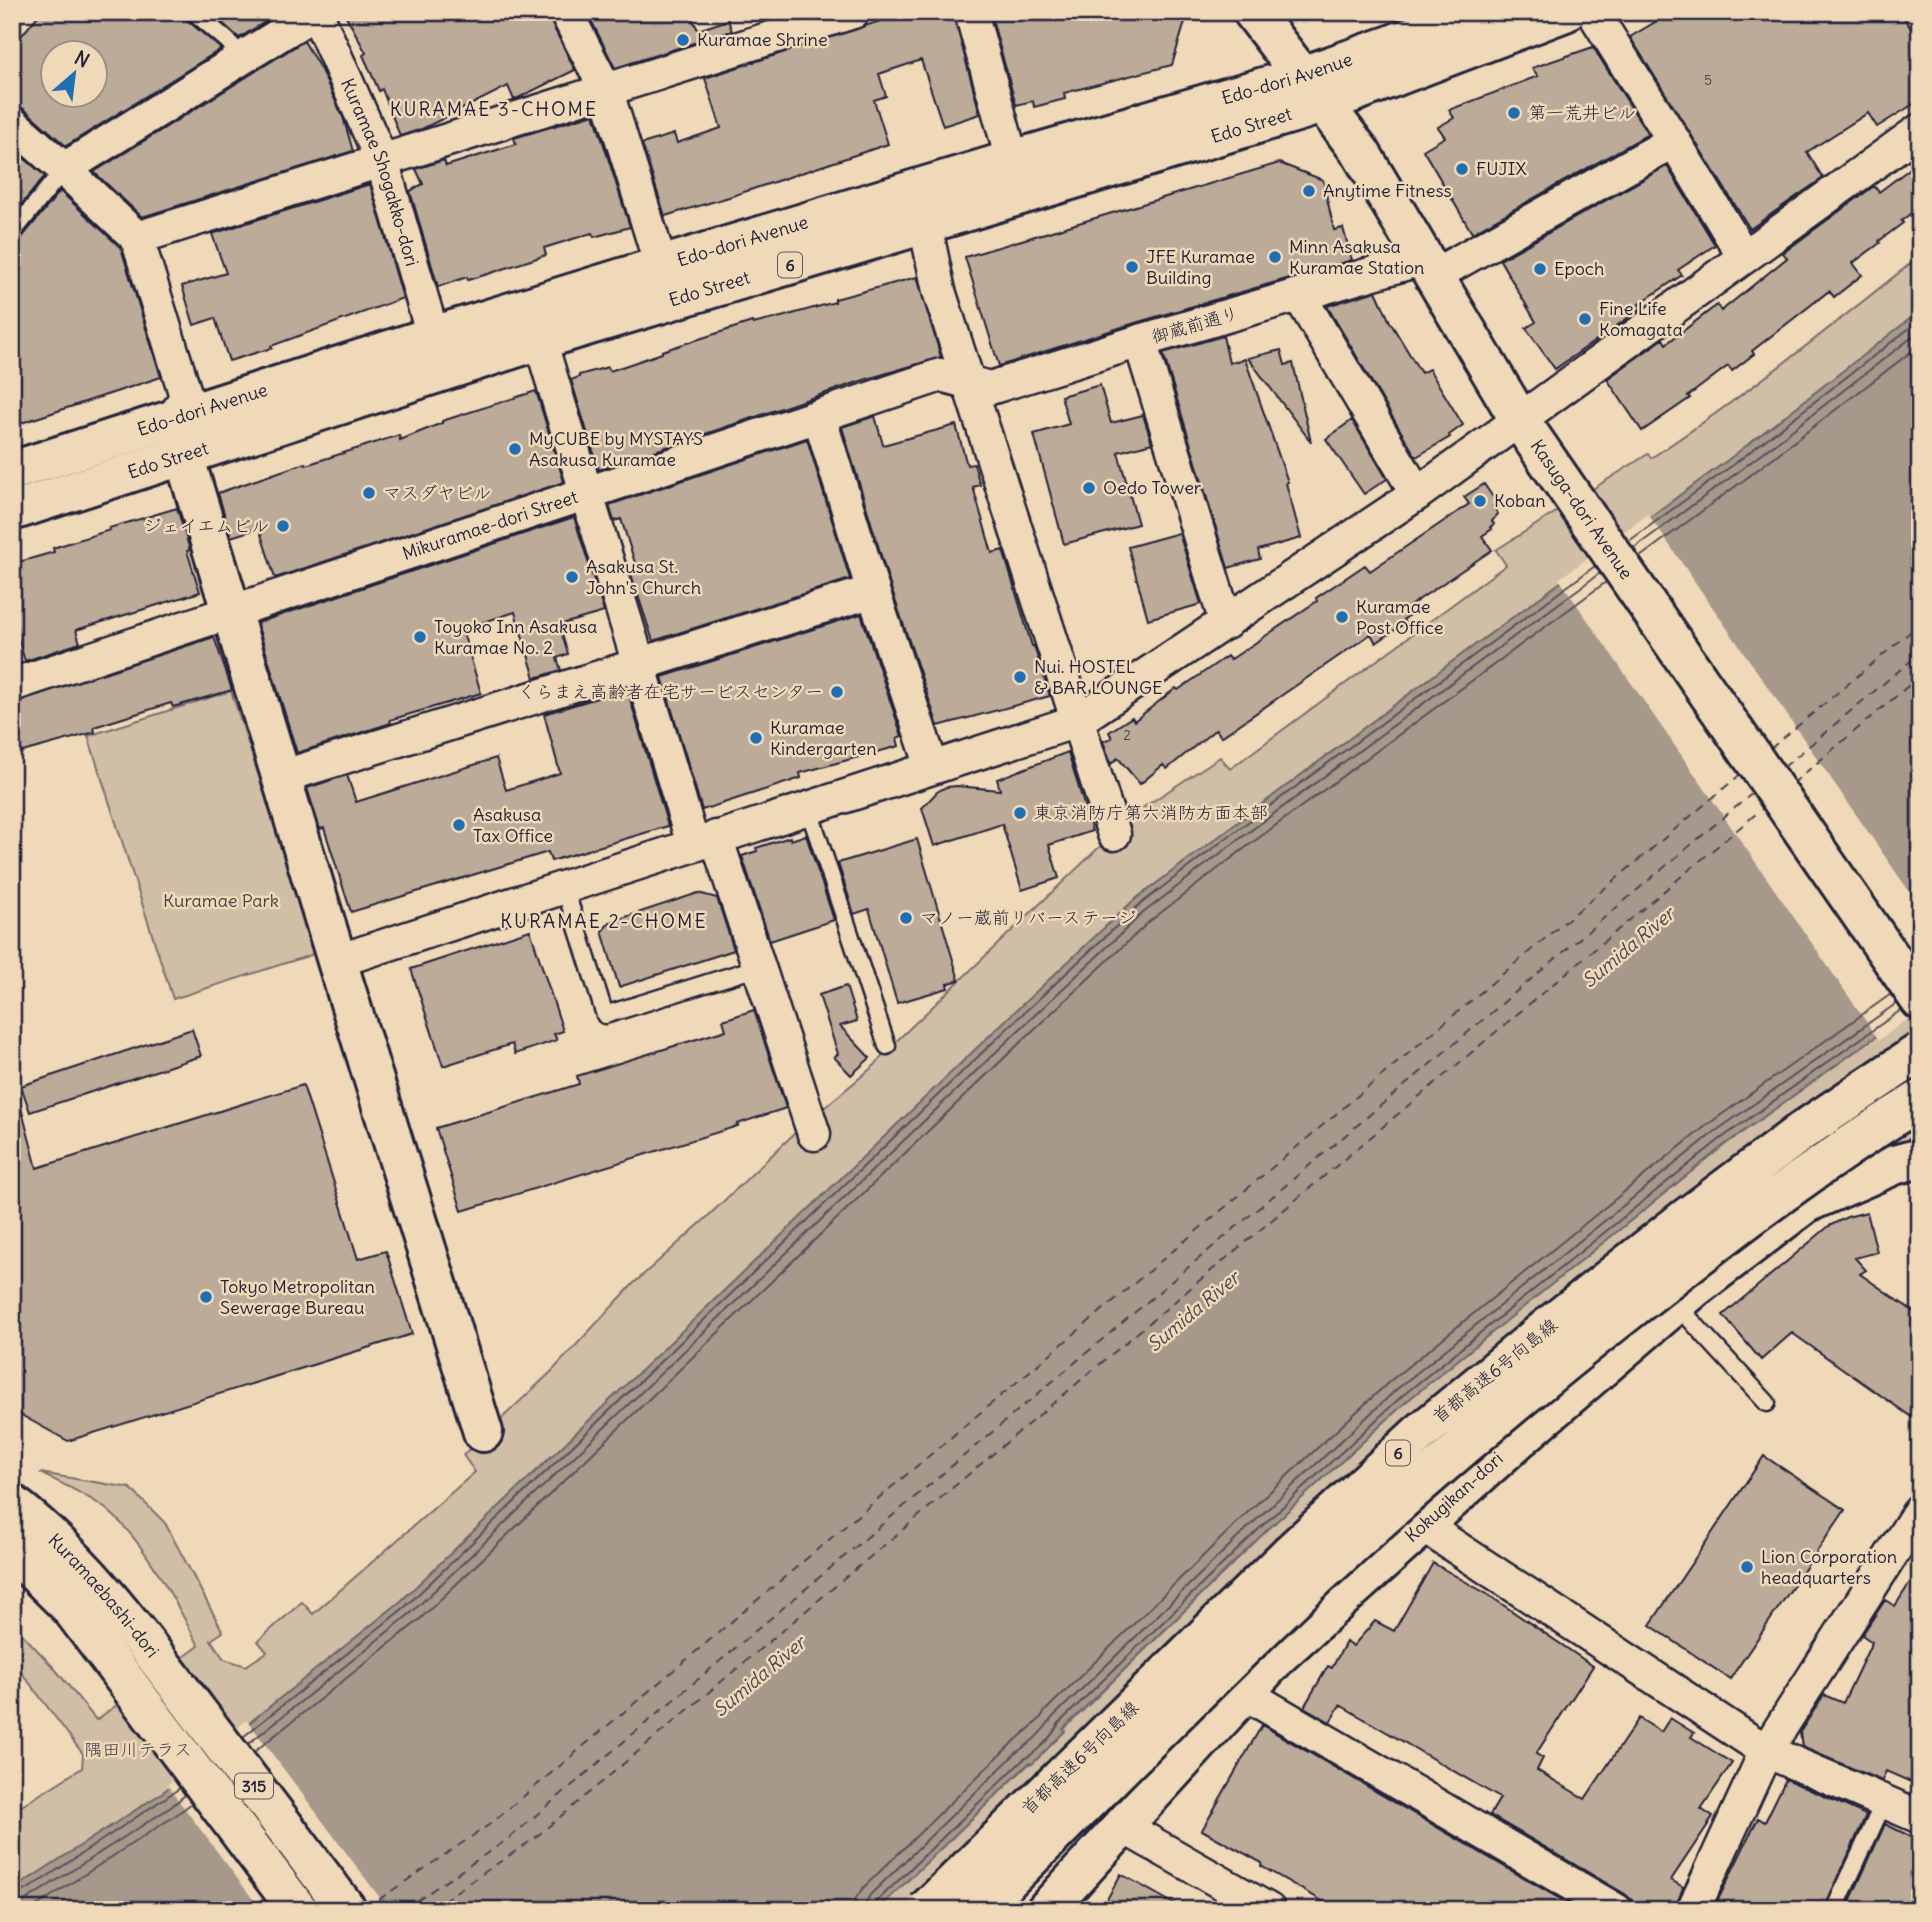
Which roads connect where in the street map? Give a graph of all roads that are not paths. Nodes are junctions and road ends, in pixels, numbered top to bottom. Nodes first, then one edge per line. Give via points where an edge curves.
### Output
1 (194, 12) edge
2 (316, 12) edge
3 (566, 12) edge
4 (971, 12) edge
5 (1253, 12) edge
6 (1473, 12) edge
7 (1565, 12) edge
8 (1593, 12) edge
9 (837, 15) edge
10 (242, 58) junction
11 (1313, 90) junction
12 (607, 92) junction
13 (12, 123) edge
14 (1920, 131) edge
15 (1674, 141) junction
16 (1012, 160) junction
17 (382, 161) junction
18 (64, 169) junction
19 (925, 224) junction
20 (12, 233) edge
21 (137, 238) junction
22 (1744, 257) junction
23 (661, 265) junction
24 (1428, 268) junction
25 (1299, 295) junction
26 (433, 336) junction
27 (540, 340) junction
28 (1140, 341) junction
29 (969, 382) junction
30 (819, 416) junction
31 (1519, 419) junction
32 (179, 438) junction
33 (14, 463) edge
34 (1417, 494) junction
35 (586, 495) junction
36 (12, 511) edge
37 (873, 591) junction
38 (232, 613) junction
39 (1226, 623) junction
40 (640, 663) junction
41 (12, 685) edge
42 (1077, 722) junction
43 (932, 767) junction
44 (281, 777) junction
45 (808, 807) junction
46 (1114, 834) dead end
47 (704, 841) junction
48 (564, 886) junction
49 (337, 961) junction
50 (759, 967) junction
51 (1920, 1000) edge
52 (887, 1046) dead end
53 (1920, 1052) edge
54 (1920, 1100) edge
55 (1920, 1109) edge
56 (814, 1134) dead end
57 (1850, 1143) junction
58 (1920, 1158) edge
59 (1676, 1304) junction
60 (1767, 1403) dead end
61 (483, 1432) dead end
62 (12, 1504) edge
63 (1920, 1510) edge
64 (1422, 1525) junction
65 (12, 1550) edge
66 (1244, 1693) junction
67 (1766, 1751) junction
68 (1884, 1802) junction
69 (1920, 1817) edge
70 (1122, 1826) junction
71 (1258, 1907) edge
72 (298, 1910) edge
73 (347, 1910) edge
74 (926, 1910) edge
75 (978, 1910) edge
76 (1046, 1910) edge
77 (1616, 1910) edge
78 (1692, 1910) edge
79 (1834, 1910) edge

1 - 10 lane
2 - 10 street
2 - 17 street, Kuramae Shogakko-dori
3 - 12 street
4 - 16 street
5 - 11 main road, Kasuga-dori Avenue
6 - 11 main road, Edo-dori Avenue / 6 via 1391,45
7 - 11 main road, Edo Street / 6
8 - 15 street
9 - 12 street
10 - 18 street
11 - 16 main road, Edo-dori Avenue / 6
11 - 19 main road, Edo Street / 6
11 - 24 main road, Kasuga-dori Avenue via 1361,153
12 - 17 street
12 - 23 street
13 - 18 street
14 - 22 street
15 - 22 street
15 - 24 street, 御蔵前通り
16 - 23 main road, Edo-dori Avenue / 6
17 - 21 street
17 - 26 street, Kuramae Shogakko-dori
18 - 20 lane
18 - 21 street
19 - 27 main road, Edo Street / 6
19 - 29 street via 939,291
21 - 32 street via 186,396
22 - 31 street
23 - 26 main road, Edo-dori Avenue / 6
24 - 25 street, 御蔵前通り
24 - 31 main road, Kasuga-dori Avenue
25 - 28 street, 御蔵前通り
25 - 34 street
26 - 32 main road, Edo-dori Avenue / 6
27 - 32 main road, Edo Street / 6
27 - 35 street
28 - 29 street, 御蔵前通り via 990,388
28 - 39 street
29 - 30 street, Mikuramae-dori Street via 941,375
29 - 42 street
30 - 35 street, Mikuramae-dori Street
30 - 37 street
31 - 34 street
31 - 51 main road, Kasuga-dori Avenue
32 - 33 main road, Edo-dori Avenue / 6
32 - 36 main road, Edo Street / 6
32 - 38 main road
34 - 39 street
35 - 38 street, Mikuramae-dori Street
35 - 40 street
37 - 40 street
37 - 43 street
38 - 41 street, Mikuramae-dori Street
38 - 44 main road
39 - 42 street
40 - 44 street
40 - 47 street
42 - 43 street
42 - 46 street
43 - 45 street
44 - 49 main road
45 - 47 street
45 - 52 lane
47 - 48 street
47 - 50 street
48 - 49 street
48 - 50 lane via 605,1015
49 - 61 main road
50 - 56 street
53 - 74 main road, 首都高速6号向島線 / 6, bridge via 1802,1131 1686,1219 1420,1433 1289,1554
54 - 57 main road, 首都高速6号向島線 / 6, bridge
55 - 57 main road, 6, bridge
57 - 75 main road, 首都高速6号向島線 / 6, bridge via 1575,1352 1442,1464 1317,1578
58 - 59 main road, Kokugikan-dori via 1806,1203
59 - 60 lane
59 - 64 main road, Kokugikan-dori
62 - 73 main road, Kuramaebashi-dori / 315 via 82,1566
63 - 67 street
64 - 66 main road, Kokugikan-dori via 1280,1654
64 - 67 street
65 - 72 main road, Kuramaebashi-dori / 315 via 71,1608
66 - 70 main road, Kokugikan-dori
66 - 77 street
67 - 68 street
67 - 78 street
68 - 69 street
68 - 79 lane
70 - 71 street
70 - 76 main road, Kokugikan-dori

